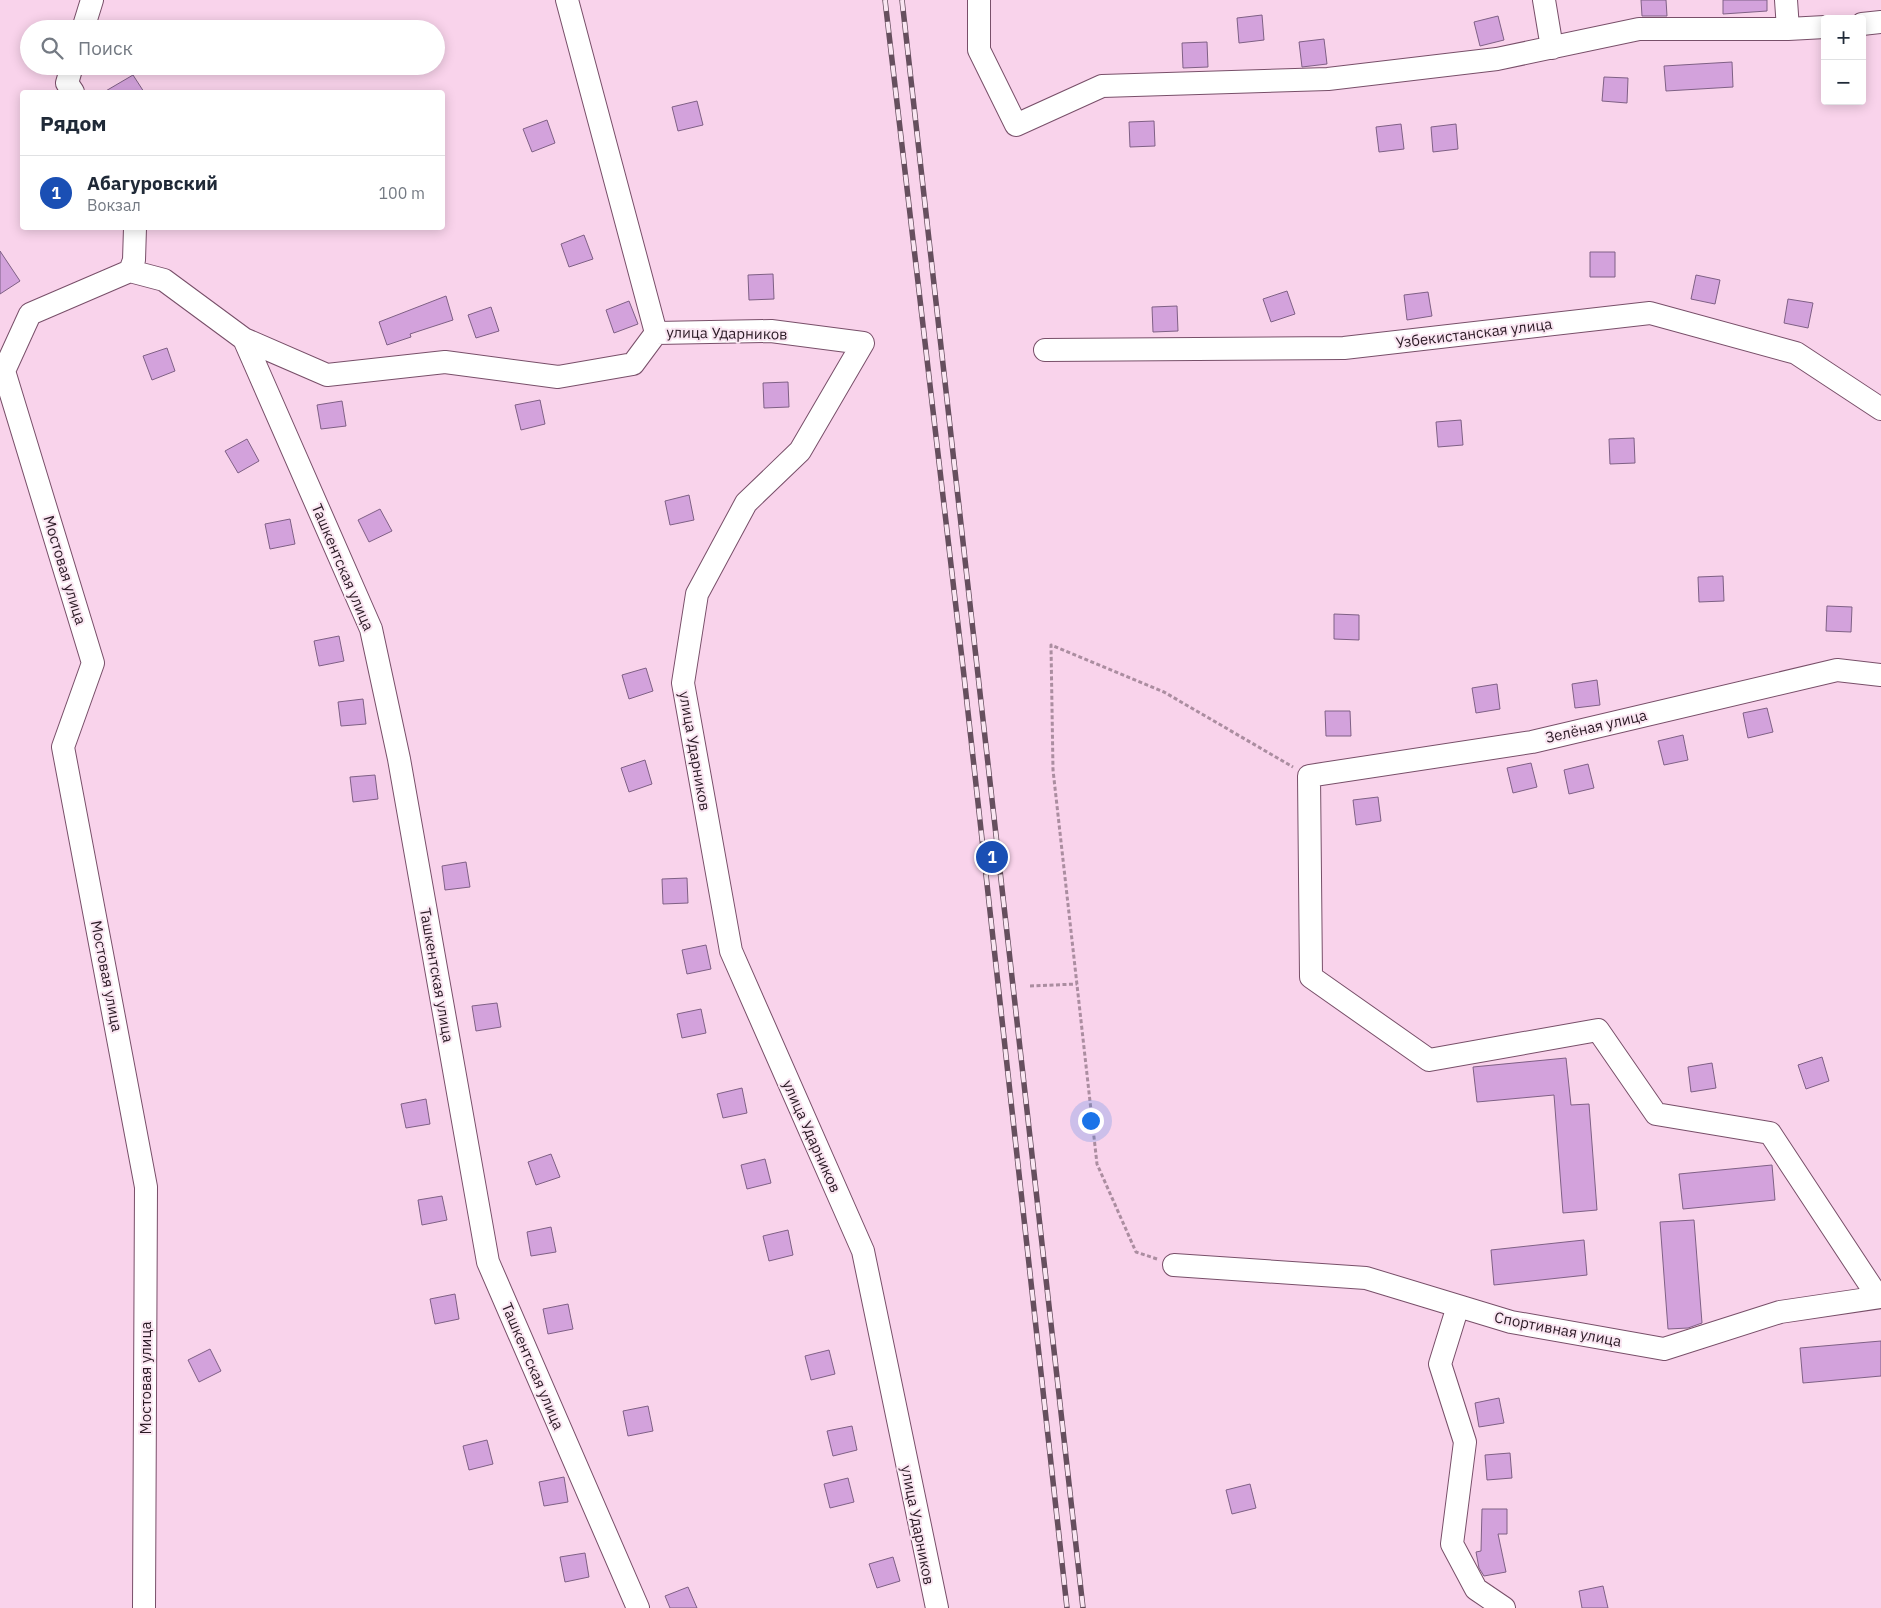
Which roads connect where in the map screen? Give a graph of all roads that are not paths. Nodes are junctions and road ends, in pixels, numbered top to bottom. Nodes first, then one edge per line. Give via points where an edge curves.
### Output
1 (92, 0) edge
2 (567, 0) edge
3 (979, 0) edge
4 (1544, 0) edge
5 (1786, 0) edge
6 (86, 20) edge
7 (1881, 22) edge
8 (1866, 24) edge
9 (1821, 27) edge
10 (1788, 29) junction
11 (1552, 48) junction
12 (70, 75) edge
13 (72, 90) edge
14 (135, 230) edge
15 (130, 271) junction
16 (656, 333) junction
17 (244, 339) junction
18 (1045, 350) dead end
19 (2, 368) edge
20 (1881, 409) edge
21 (1881, 675) edge
22 (1174, 1265) road end
23 (1879, 1297) edge
24 (1458, 1306) junction
25 (144, 1608) edge
26 (638, 1608) edge
27 (937, 1608) edge
28 (1504, 1608) edge

1 - 6 street
2 - 16 street, улица Ударников
3 - 11 street via 979,50 1016,125 1102,86 1328,79 1497,59
4 - 11 street
5 - 10 street
7 - 8 street
9 - 10 street
10 - 11 street via 1639,29
12 - 13 street via 68,83
14 - 15 street via 134,260
15 - 17 street via 164,280
15 - 19 street via 30,314
16 - 17 street via 633,364 558,377 445,362 327,375
16 - 27 street, улица Ударников via 771,331 863,343 800,451 746,503 697,594 683,683 731,951 863,1251
17 - 26 street, Ташкентская улица via 371,629 399,759 488,1262
18 - 20 street, Узбекистанская улица via 1344,348 1650,313 1796,353
19 - 25 street, Мостовая улица via 94,663 63,747 146,1187
21 - 23 street, Зелёная улица via 1837,670 1532,742 1309,776 1311,977 1429,1060 1598,1030 1656,1114 1770,1134
22 - 24 street, Спортивная улица via 1366,1278
23 - 24 street, Спортивная улица via 1780,1312 1664,1349 1511,1322
24 - 28 street via 1440,1364 1465,1442 1452,1544 1476,1589

